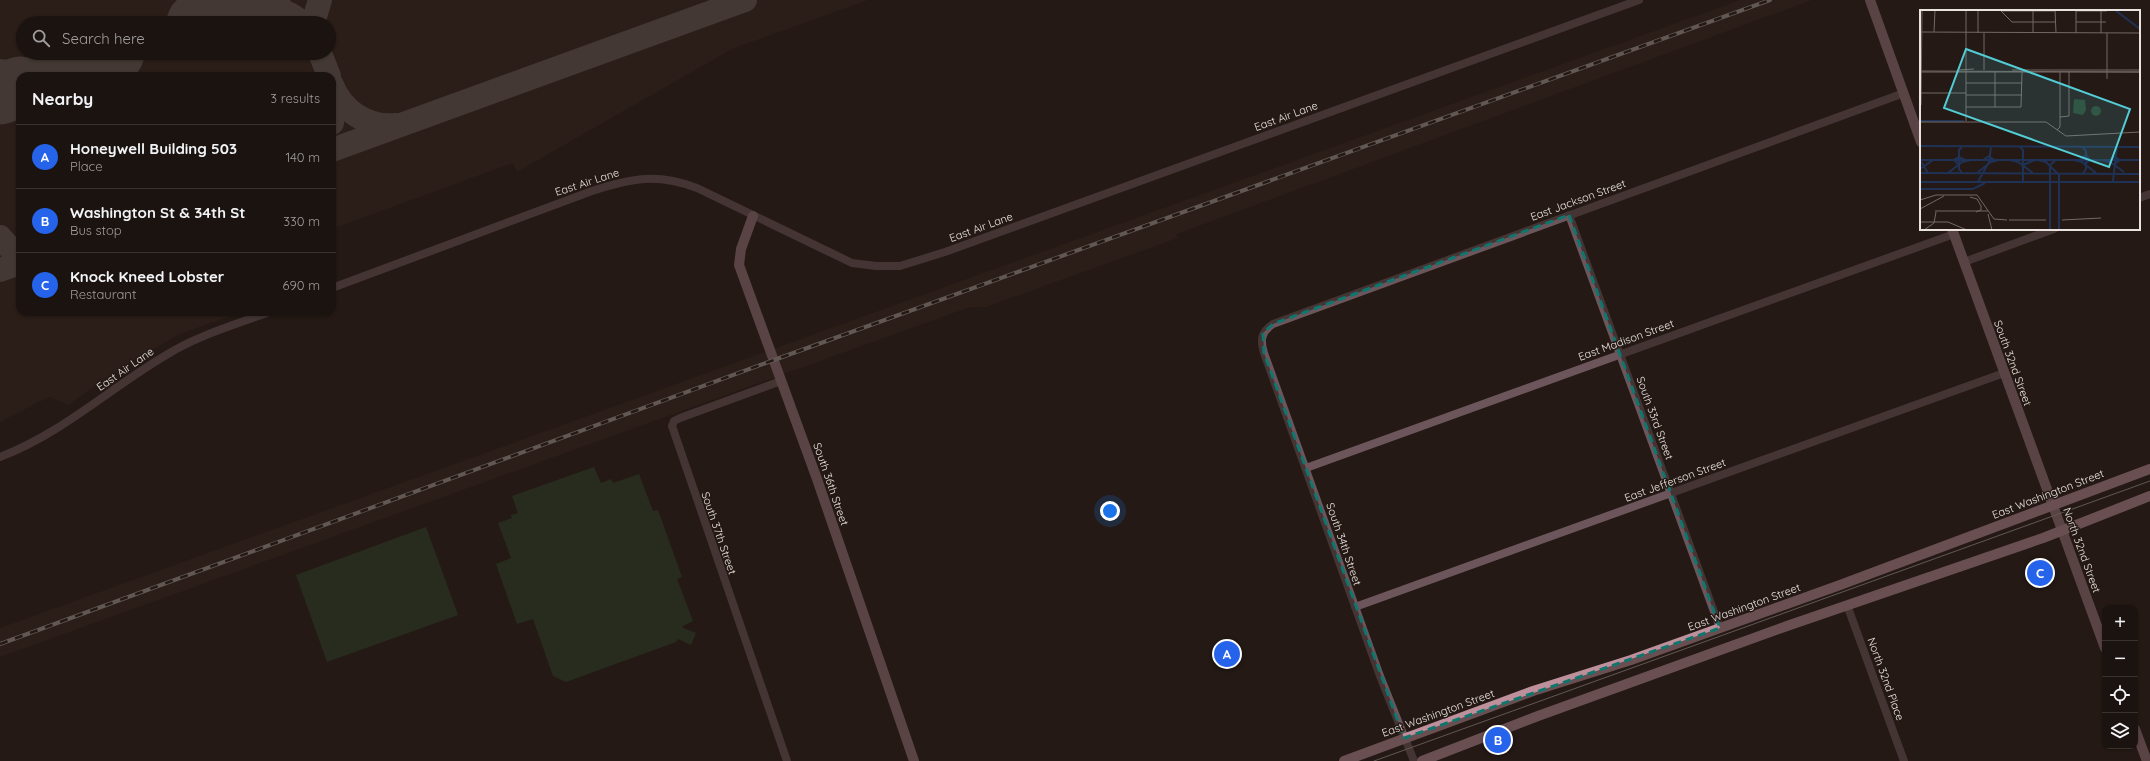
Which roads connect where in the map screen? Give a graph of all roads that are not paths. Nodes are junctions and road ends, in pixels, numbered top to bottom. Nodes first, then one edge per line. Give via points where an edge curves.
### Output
1 (1639, 0) edge
2 (1870, 0) edge
3 (1904, 93) junction
4 (1920, 139) edge
5 (2150, 194) edge
6 (2140, 198) edge
7 (1569, 215) junction
8 (753, 216) junction
9 (2051, 230) edge
10 (1953, 231) edge
11 (1964, 262) junction
12 (336, 287) edge
13 (259, 316) edge
14 (1263, 333) joint
15 (1620, 354) junction
16 (2004, 373) junction
17 (781, 381) junction
18 (0, 457) edge
19 (1306, 468) junction
20 (2150, 469) edge
21 (1670, 493) junction
22 (2150, 496) edge
23 (2052, 505) junction
24 (2062, 530) junction
25 (1847, 605) junction
26 (1355, 607) junction
27 (1720, 628) junction
28 (2102, 641) edge
29 (1404, 738) junction
30 (2138, 738) edge
31 (787, 761) edge
32 (914, 761) edge
33 (1344, 761) edge
34 (1414, 761) edge
35 (1422, 761) edge
36 (1904, 761) edge
37 (2146, 761) edge

1 - 8 street, East Air Lane via 900,266 852,263
2 - 3 main road
3 - 4 main road
3 - 7 street, East Jackson Street
5 - 6 street
7 - 14 street, East Jackson Street via 1273,324
7 - 15 street, South 33rd Street
8 - 12 street, East Air Lane via 677,181 652,178 622,181
8 - 17 main road, South 36th Street via 740,249 739,265
9 - 11 street
10 - 11 main road, South 32nd Street
10 - 15 street, East Madison Street
11 - 16 main road, South 32nd Street
13 - 18 street, East Air Lane via 167,354 52,432
14 - 19 street, South 34th Street via 1261,343 1264,353
15 - 19 street, East Madison Street
15 - 21 street, South 33rd Street
16 - 21 street, East Jefferson Street
16 - 23 main road, South 32nd Street
17 - 31 street, South 37th Street via 680,418 674,421 672,426
17 - 32 main road, South 36th Street
19 - 26 street, South 34th Street
20 - 23 main road, East Washington Street
21 - 26 street, East Jefferson Street
21 - 27 street, South 33rd Street
22 - 24 main road
23 - 24 main road, North 32nd Street
23 - 27 main road, East Washington Street
24 - 25 main road via 1940,575
24 - 28 main road, North 32nd Street
25 - 35 main road via 1538,716
25 - 36 street, North 32nd Place
26 - 29 street, South 34th Street
27 - 29 main road, East Washington Street
29 - 33 main road, East Washington Street
29 - 34 street, South 34th Street
30 - 37 main road

